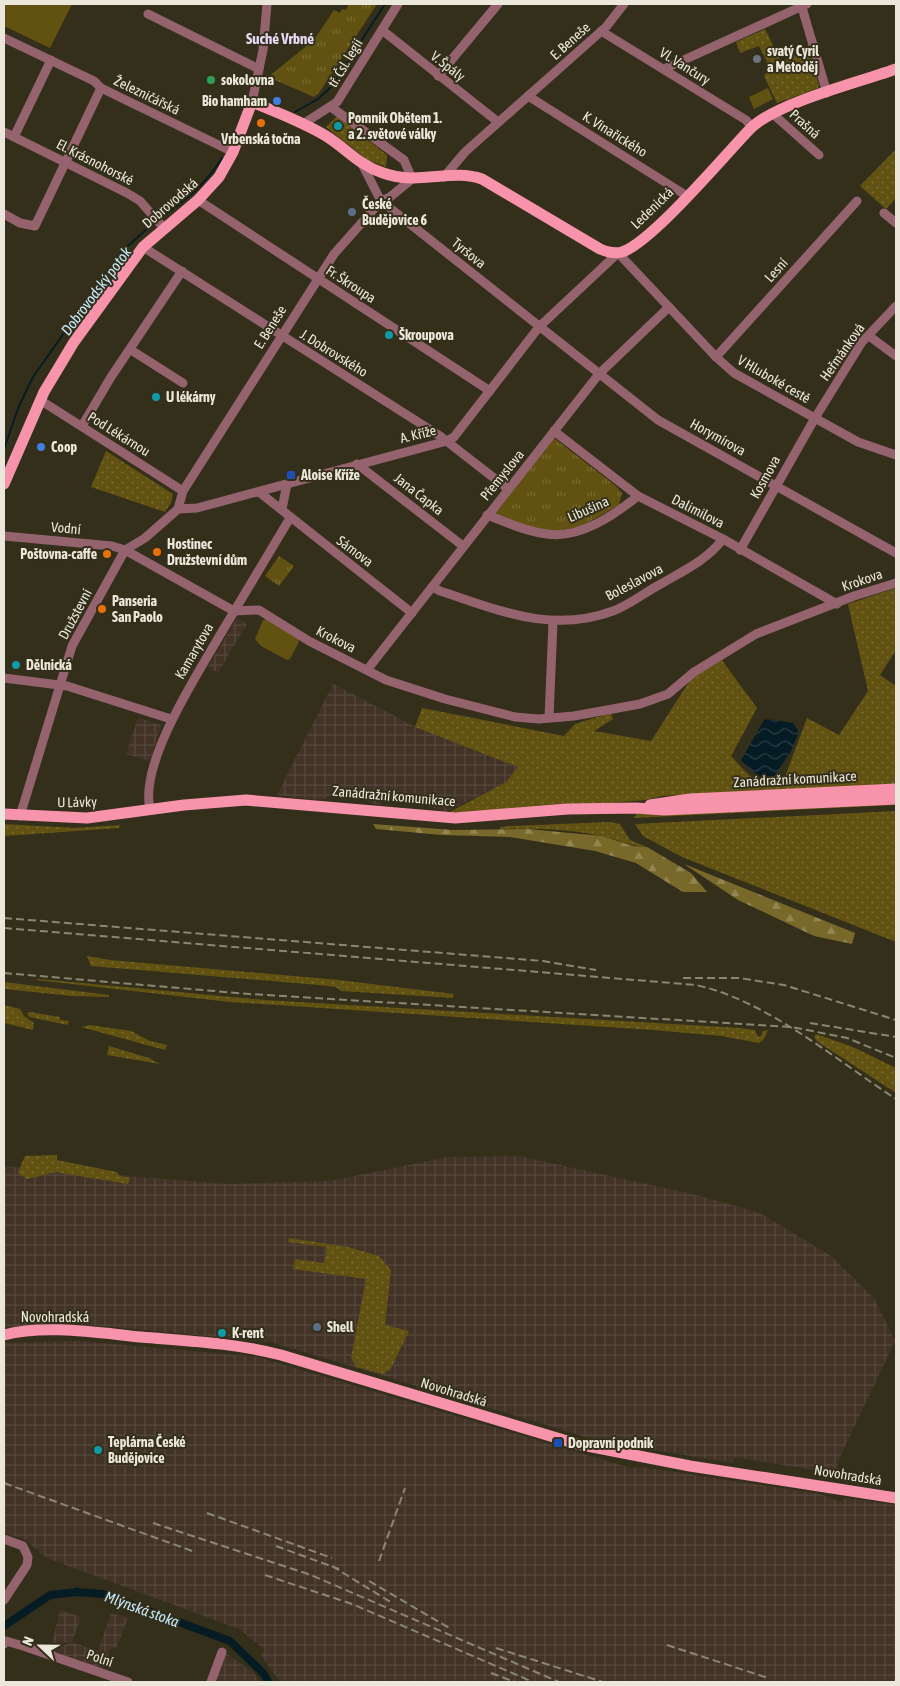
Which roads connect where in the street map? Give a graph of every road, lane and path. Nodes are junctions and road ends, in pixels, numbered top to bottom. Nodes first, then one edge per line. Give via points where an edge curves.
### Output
1 (267, 4) edge
2 (398, 4) edge
3 (498, 4) edge
4 (624, 4) edge
5 (803, 4) edge
6 (148, 14) dead end
7 (382, 30) junction
8 (601, 32) junction
9 (4, 38) edge
10 (50, 60) junction
11 (259, 69) junction
12 (664, 69) junction
13 (896, 69) edge
14 (438, 76) junction
15 (101, 88) junction
16 (827, 93) junction
17 (528, 96) junction
18 (252, 102) junction
19 (331, 107) junction
20 (772, 114) junction
21 (498, 122) junction
22 (303, 124) junction
23 (752, 127) junction
24 (4, 132) edge
25 (14, 137) junction
26 (233, 152) junction
27 (819, 155) dead end
28 (65, 162) junction
29 (362, 164) junction
30 (444, 177) junction
31 (412, 179) junction
32 (687, 196) junction
33 (198, 200) junction
34 (381, 201) junction
35 (856, 201) dead end
36 (4, 214) edge
37 (884, 214) dead end
38 (159, 223) junction
39 (896, 223) edge
40 (143, 247) junction
41 (618, 253) junction
42 (182, 271) junction
43 (318, 279) junction
44 (896, 306) edge
45 (668, 307) junction
46 (539, 327) junction
47 (281, 335) junction
48 (869, 336) junction
49 (131, 350) junction
50 (896, 356) edge
51 (716, 357) junction
52 (600, 374) junction
53 (183, 383) dead end
54 (490, 391) junction
55 (40, 400) junction
56 (814, 418) junction
57 (82, 426) junction
58 (554, 431) junction
59 (447, 441) junction
60 (896, 455) edge
61 (358, 464) junction
62 (4, 484) edge
63 (287, 484) junction
64 (776, 486) junction
65 (508, 490) junction
66 (183, 491) junction
67 (259, 492) junction
68 (638, 496) junction
69 (178, 509) junction
70 (282, 509) junction
71 (487, 515) junction
72 (290, 518) junction
73 (4, 536) edge
74 (723, 539) junction
75 (463, 546) junction
76 (124, 550) junction
77 (740, 550) junction
78 (896, 552) edge
79 (896, 583) edge
80 (432, 587) junction
81 (837, 604) junction
82 (234, 611) junction
83 (412, 613) junction
84 (553, 622) junction
85 (367, 670) junction
86 (4, 678) edge
87 (60, 685) junction
88 (549, 718) junction
89 (171, 720) junction
90 (896, 789) edge
91 (896, 799) edge
92 (636, 808) junction
93 (150, 809) junction
94 (4, 814) edge
95 (20, 816) junction
96 (4, 1335) edge
97 (896, 1498) edge
98 (4, 1539) edge
99 (4, 1600) edge
100 (5, 1643) edge
101 (222, 1652) dead end
102 (128, 1682) edge
103 (211, 1682) edge

1 - 11 street, Dobrovodská
2 - 7 street, tř. Čsl. legií
3 - 14 street
4 - 8 street, E. Beneše
5 - 12 street
5 - 16 street
6 - 11 street
7 - 14 street, V. Špály
7 - 19 street, tř. Čsl. legií via 338,102
8 - 12 street, Vl. Vančury
8 - 17 street, E. Beneše
9 - 10 street, Železničářská
10 - 15 street, Železničářská via 94,81
10 - 25 street
11 - 18 street, Dobrovodská
12 - 23 street, Vl. Vančury via 746,120
13 - 16 main road, Ledenická
14 - 21 street, V. Špály
15 - 26 street, Železničářská
15 - 28 street
16 - 20 main road, Ledenická
17 - 21 street, E. Beneše
17 - 32 street, K. Vinařického
18 - 22 main road
18 - 26 main road, Dobrovodská
19 - 22 street, tř. Čsl. legií
19 - 31 street via 404,160
20 - 23 main road, Ledenická
20 - 27 street, Prašná
21 - 30 street, E. Beneše via 465,152
22 - 29 main road via 328,137
23 - 32 main road, Ledenická
24 - 25 street, El. Krásnohorské
25 - 28 street, El. Krásnohorské
26 - 33 main road, Dobrovodská via 219,177
28 - 36 street via 35,226 20,223
28 - 38 street, El. Krásnohorské via 140,201
29 - 31 main road via 385,174
29 - 34 street
30 - 31 main road
30 - 41 main road via 461,175 482,179 600,249
31 - 34 street, E. Beneše
32 - 41 main road, Ledenická via 643,239
33 - 38 main road, Dobrovodská
33 - 43 street, Fr. Škroupa
34 - 43 street, E. Beneše via 334,254
34 - 46 street, Tyršova
35 - 51 street, Lesní
37 - 39 street
38 - 40 main road, Dobrovodská
40 - 42 street, J. Dobrovského
40 - 55 main road, Dobrovodská via 78,337
41 - 45 street, V Hluboké cestě
41 - 46 street, A. Kříže
42 - 47 street, J. Dobrovského
42 - 49 street
43 - 47 street, E. Beneše
43 - 54 street, Fr. Škroupa
44 - 48 street, Heřmánková
45 - 51 street, V Hluboké cestě
45 - 52 street, Přemyslova
46 - 52 street, Horymírova
46 - 54 street, A. Kříže
47 - 59 street, J. Dobrovského
47 - 66 street, E. Beneše
48 - 50 street
48 - 56 street, Heřmánková
49 - 53 street
49 - 57 street
51 - 56 street, V Hluboké cestě via 734,373
52 - 58 street, Přemyslova
52 - 64 street, Horymírova via 658,420
54 - 59 street, A. Kříže via 454,437
55 - 57 street, Pod Lékárnou
55 - 62 main road, Dobrovodská
56 - 60 street, V Hluboké cestě via 868,447
56 - 64 street, Kosmova
57 - 66 street, Pod Lékárnou
58 - 65 street, Přemyslova
58 - 68 street, Dalimilova
59 - 61 street, A. Kříže
59 - 65 street, J. Dobrovského
61 - 63 street, A. Kříže
61 - 75 street, Jana Čapka
63 - 67 street, A. Kříže
63 - 70 street
64 - 77 street, Kosmova
64 - 78 street, Horymírova
65 - 71 street, Přemyslova
66 - 69 street, E. Beneše
67 - 69 street, A. Kříže via 197,508
67 - 70 street, Sámova
68 - 71 street, Libušina via 602,520 565,534 541,534
68 - 74 street, Dalimilova
69 - 76 street via 145,538
70 - 72 street, Sámova
71 - 75 street, Přemyslova
72 - 82 street, Kamarytova
72 - 83 street, Sámova
73 - 76 street, Vodní via 106,545
74 - 77 street, Dalimilova
74 - 84 street, Boleslavova via 710,555 614,610 583,619
75 - 80 street, Přemyslova
76 - 82 street
76 - 87 street, Družstevní via 72,646
77 - 81 street, Dalimilova
79 - 81 street, Krokova
80 - 83 street, Přemyslova
80 - 84 street, Boleslavova via 518,616
81 - 88 street, Krokova via 756,634 694,672 668,694 640,704 580,716
82 - 85 street, Krokova via 259,610 309,641
82 - 89 street, Kamarytova
83 - 85 street, Přemyslova
84 - 88 street
85 - 88 street, Krokova via 386,680 445,699 515,717
86 - 87 street
87 - 89 street
87 - 95 street, Družstevní
89 - 93 street, Kamarytova via 150,781
90 - 92 main road, Zanádražní komunikace via 690,799
91 - 92 main road, Zanádražní komunikace via 664,810
92 - 93 main road, Zanádražní komunikace via 455,818 246,800
93 - 95 main road, U Lávky via 87,818
94 - 95 main road, U Lávky
96 - 97 main road, Novohradská via 28,1330 74,1331 240,1346 281,1355 537,1433 620,1454
98 - 99 street via 23,1546 28,1557
100 - 102 street, Polní
101 - 103 street

